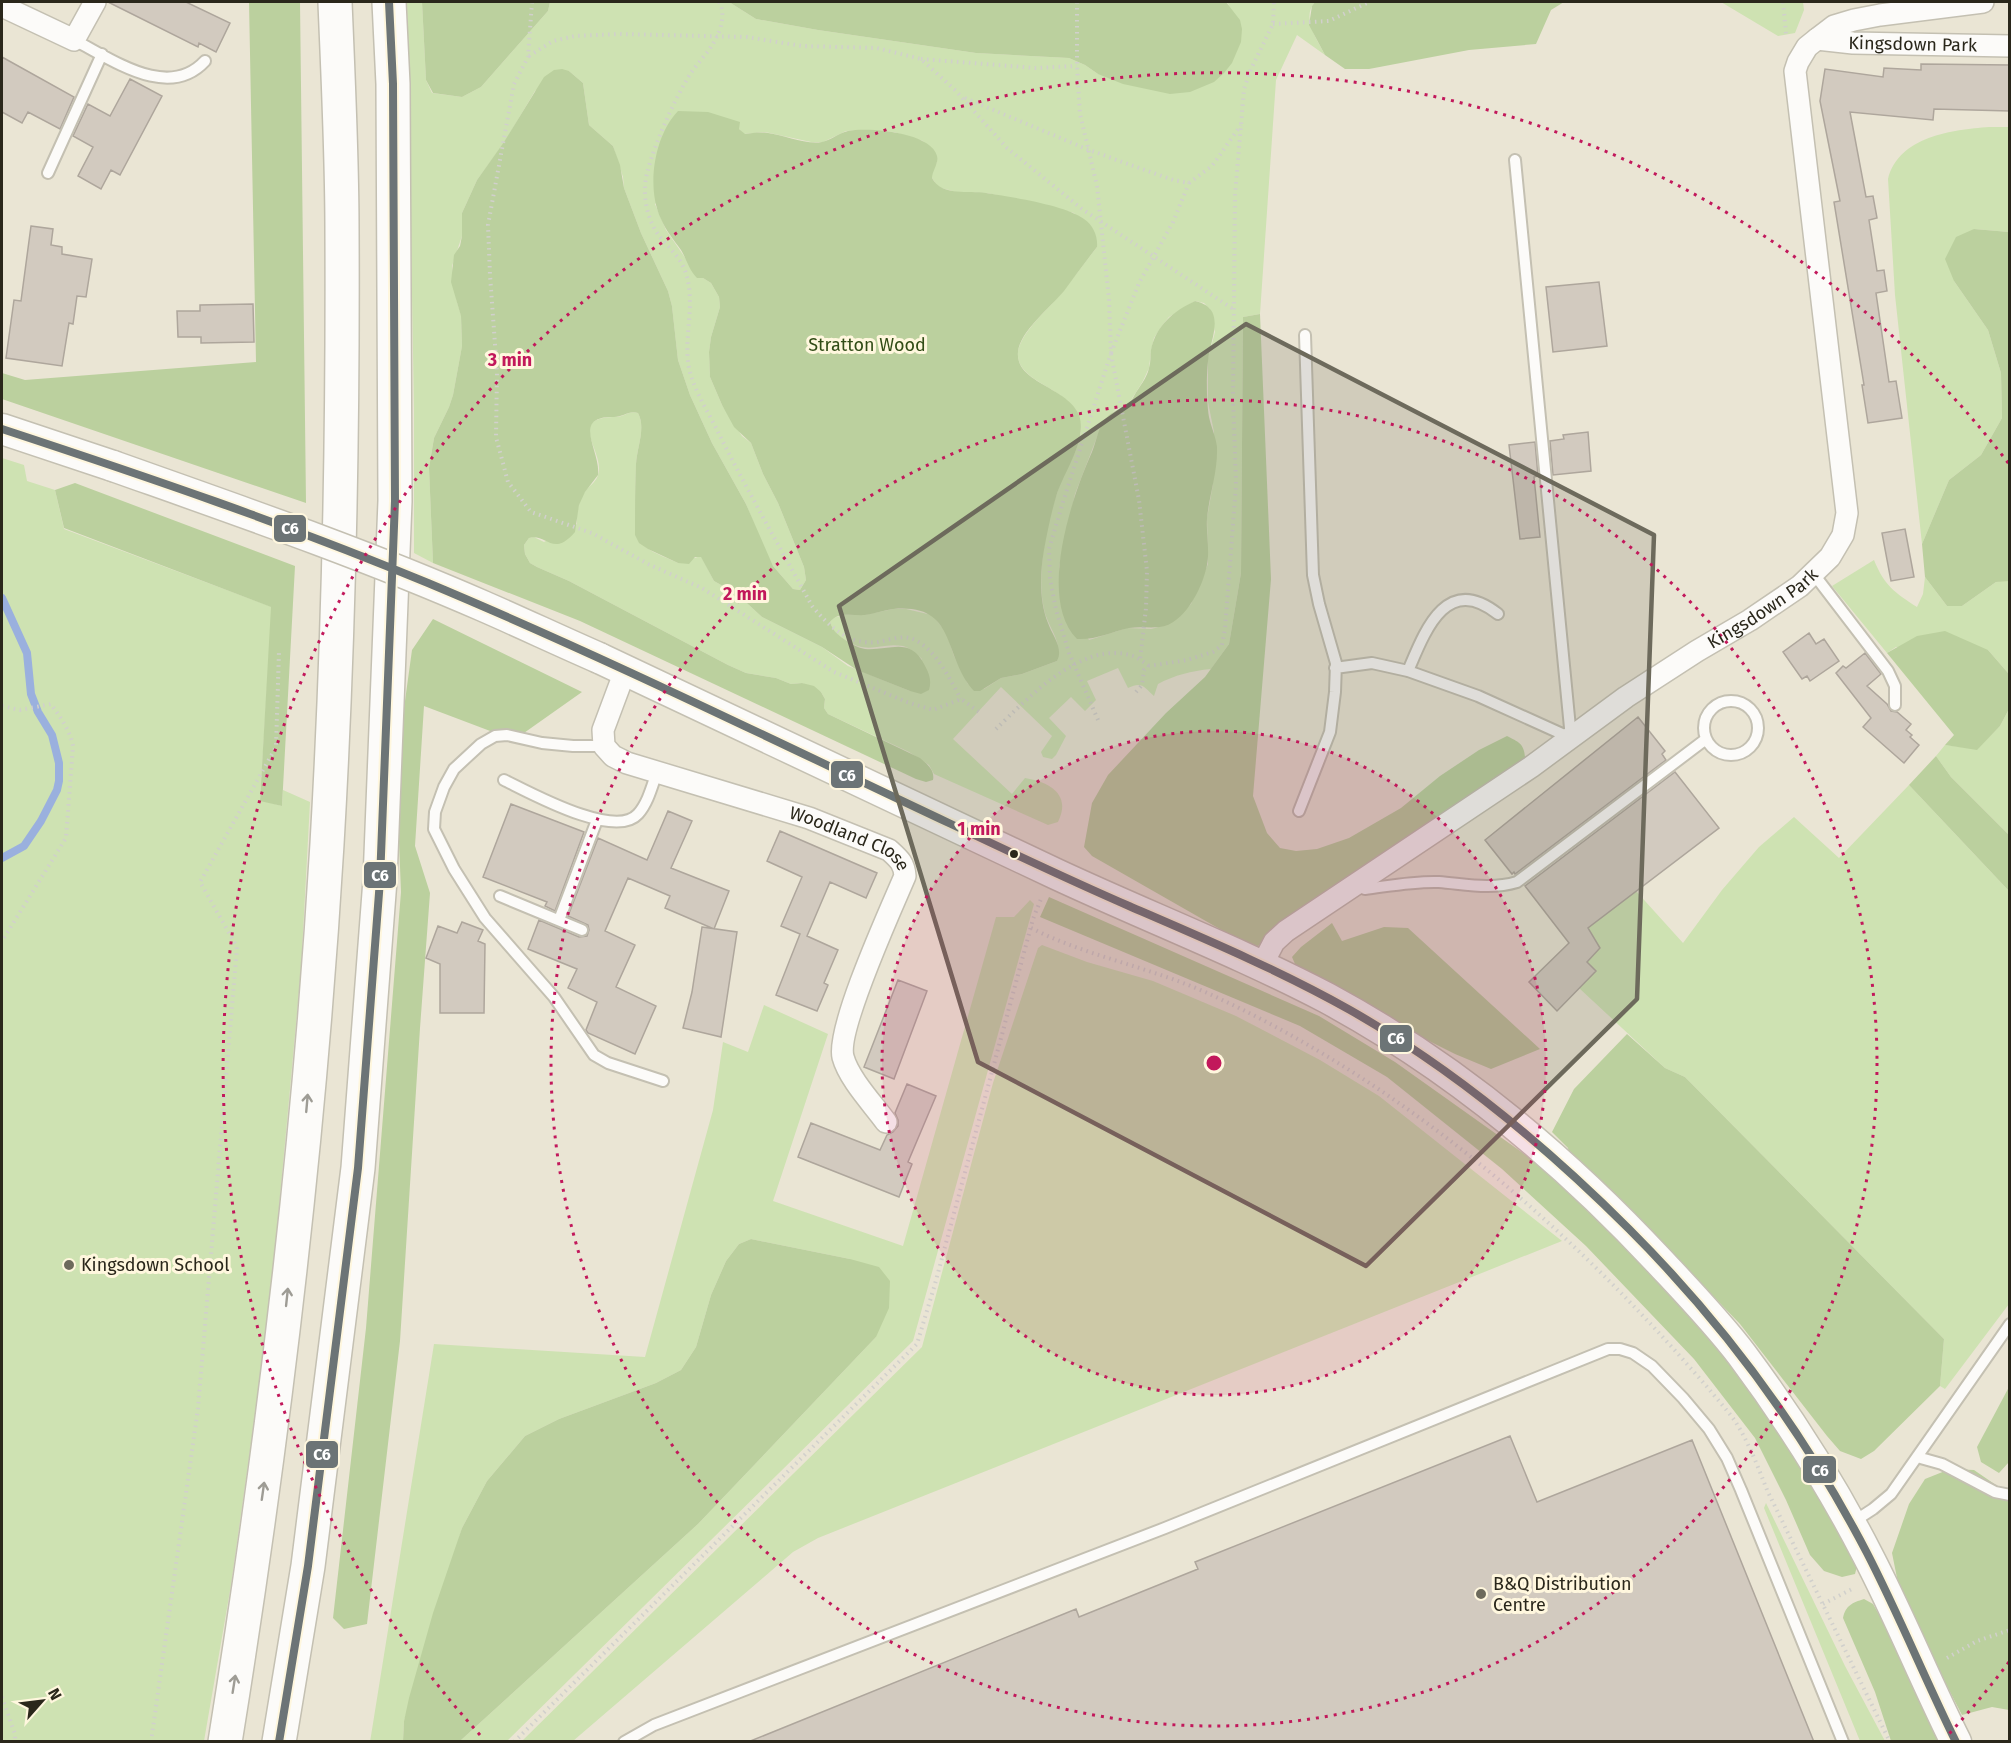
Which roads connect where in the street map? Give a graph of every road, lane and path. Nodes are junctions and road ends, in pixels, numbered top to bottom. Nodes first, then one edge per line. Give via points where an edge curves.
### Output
1 (95, 2) edge
2 (335, 2) edge
3 (389, 2) edge
4 (532, 2) edge
5 (719, 2) edge
6 (1077, 2) edge
7 (1274, 2) edge
8 (1369, 2) edge
9 (1983, 2) edge
10 (2, 6) edge
11 (1273, 24) junction
12 (718, 36) junction
13 (1817, 39) junction
14 (74, 40) junction
15 (2010, 46) edge
16 (102, 54) junction
17 (528, 57) junction
18 (917, 59) junction
19 (205, 61) dead end
20 (1077, 66) junction
21 (961, 96) junction
22 (1241, 124) junction
23 (1089, 150) junction
24 (1515, 160) dead end
25 (48, 173) dead end
26 (1190, 183) junction
27 (1101, 222) junction
28 (1154, 257) junction
29 (1233, 309) junction
30 (1305, 335) dead end
31 (1111, 353) junction
32 (2, 429) edge
33 (1813, 573) junction
34 (1498, 614) dead end
35 (279, 651) dead end
36 (1140, 660) junction
37 (612, 665) junction
38 (1074, 665) junction
39 (1149, 666) junction
40 (1335, 668) junction
41 (1408, 670) junction
42 (1136, 692) dead end
43 (961, 699) junction
44 (1895, 705) dead end
45 (2, 706) edge
46 (979, 712) dead end
47 (1098, 720) dead end
48 (996, 729) dead end
49 (1571, 738) junction
50 (1706, 739) junction
51 (604, 746) junction
52 (657, 772) junction
53 (504, 780) dead end
54 (1299, 811) dead end
55 (597, 820) junction
56 (1051, 872) junction
57 (1354, 886) junction
58 (501, 896) dead end
59 (560, 920) junction
60 (1031, 928) junction
61 (582, 930) dead end
62 (2, 941) edge
63 (1262, 965) junction
64 (663, 1081) dead end
65 (886, 1122) dead end
66 (2010, 1324) edge
67 (1917, 1457) junction
68 (2010, 1495) edge
69 (1850, 1524) junction
70 (2010, 1630) edge
71 (1923, 1672) junction
72 (2, 1697) edge
73 (15, 1742) edge
74 (151, 1742) edge
75 (225, 1742) edge
76 (279, 1742) edge
77 (514, 1742) edge
78 (624, 1742) edge
79 (1843, 1742) edge
80 (1890, 1742) edge
81 (1956, 1742) edge

1 - 14 street
75 -> 2 highway via 279,1372 315,1016 327,842 341,488 342,226
3 - 76 highway via 395,501 380,880 358,1168 308,1566
4 - 17 path
5 - 12 path via 722,20
6 - 20 path
7 - 11 path
8 - 11 path via 1329,21
9 - 13 street, Kingsdown Park via 1854,20 1834,26
10 - 14 street
11 - 22 path via 1244,89
12 - 17 path via 575,36 553,41
12 - 18 path via 802,46 877,48
12 - 43 path via 689,75 663,127 645,186 650,219 658,235 678,257 690,288 688,352 695,387 822,618 848,639 914,639 934,656
13 - 15 street, Kingsdown Park
13 - 33 street, Kingsdown Park via 1807,47 1795,71 1847,513 1843,535 1830,557
14 - 16 lane
16 - 19 lane via 146,75 171,79 194,72
16 - 25 lane
17 - 43 path via 514,84 488,225 497,372 496,437 508,482 531,512 592,533 702,588 834,672 933,710
18 - 20 path via 1036,69
18 - 21 path
20 - 23 path via 1080,114
21 - 23 path
21 - 27 path via 1007,148
22 - 26 path via 1212,166
22 - 29 path
23 - 26 path
23 - 27 path
24 - 49 lane
26 - 28 path
27 - 28 path
27 - 31 path
28 - 29 path
28 - 31 path via 1139,283
29 - 39 path via 1236,485 1222,645 1204,656
30 - 40 lane via 1312,575
31 - 36 path via 1139,500 1147,571
31 - 38 path via 1049,549 1056,610
32 - 37 main road, bridge via 288,528 482,605
33 - 44 lane via 1888,671 1895,686
33 - 49 street, Kingsdown Park via 1800,586 1636,691
34 - 41 lane via 1472,600 1446,608 1427,628
35 - 74 path via 276,747 200,882 237,947 198,1407
36 - 38 path via 1118,653
36 - 39 path
37 - 51 street
37 - 56 main road
38 - 47 path
38 - 48 path via 1039,687
39 - 42 path
40 - 41 lane via 1372,663
40 - 54 lane via 1330,732
41 - 49 lane
43 - 46 path
45 - 62 path via 20,710 51,704 73,746 66,838
49 - 57 street, Kingsdown Park
50 - 50 lane via 1707,714 1719,703 1736,700 1751,708 1756,716 1758,735 1747,750 1729,755 1719,753
50 - 57 lane via 1517,882 1484,886 1417,882 1365,889
51 - 52 street, Woodland Close via 627,763
51 - 64 lane via 495,736 454,769 435,812 434,829 485,918 554,997 594,1055
52 - 55 lane via 636,816 620,823
52 - 65 street, Woodland Close via 809,818 889,850 900,860 904,876 854,1002 843,1055 849,1071
53 - 55 lane
55 - 59 lane
56 - 60 path
56 - 63 main road
57 - 63 street, Kingsdown Park via 1286,931 1274,942
58 - 59 lane
59 - 61 lane
60 - 77 path via 917,1344
60 - 80 path via 1052,939 1205,992 1304,1042 1454,1144 1588,1260 1734,1420
63 - 69 main road via 1380,1028 1507,1118 1576,1178 1632,1232 1738,1350 1816,1463
66 - 67 lane
67 - 68 lane
67 - 69 lane via 1891,1494
69 - 71 main road via 1883,1584
70 - 71 path via 1977,1641
71 - 81 main road
72 - 73 path
78 - 79 lane via 654,1725 1176,1524 1608,1349 1633,1353 1652,1366 1715,1438 1741,1490

